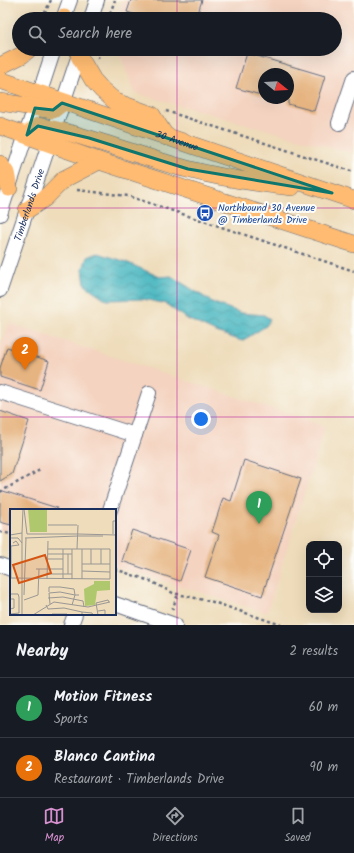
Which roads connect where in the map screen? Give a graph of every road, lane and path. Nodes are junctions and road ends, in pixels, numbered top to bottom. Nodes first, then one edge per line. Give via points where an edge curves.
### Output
1 (51, 0) edge
2 (70, 0) edge
3 (97, 0) edge
4 (115, 0) edge
5 (45, 12) edge
6 (66, 12) edge
7 (93, 12) edge
8 (111, 12) edge
9 (20, 56) edge
10 (52, 56) edge
11 (79, 56) edge
12 (82, 56) edge
13 (0, 66) edge
14 (354, 78) edge
15 (0, 80) edge
16 (37, 101) junction
17 (0, 102) edge
18 (62, 103) junction
19 (164, 110) dead end
20 (339, 123) dead end
21 (0, 126) edge
22 (27, 135) junction
23 (51, 136) junction
24 (166, 137) junction
25 (99, 160) junction
26 (0, 164) edge
27 (354, 172) edge
28 (9, 188) junction
29 (81, 189) dead end
30 (332, 192) junction
31 (354, 200) edge
32 (27, 210) junction
33 (0, 214) edge
34 (354, 244) edge
35 (354, 271) edge
36 (0, 290) edge
37 (0, 392) edge
38 (149, 393) dead end
39 (135, 435) junction
40 (40, 470) dead end
41 (0, 492) edge
42 (110, 509) edge
43 (0, 532) edge
44 (10, 534) edge
45 (0, 565) edge
46 (10, 569) edge
47 (116, 569) edge
48 (178, 594) junction
49 (116, 604) edge
50 (75, 615) edge
51 (173, 620) edge
52 (71, 625) edge
53 (281, 625) edge

1 - 5 path
2 - 6 street
3 - 7 street
4 - 8 path
9 - 13 main road
10 - 16 street
11 - 18 street, Timberlands Drive
12 - 24 main road via 93,80 102,90 116,102 152,115
14 - 20 street
15 - 16 main road, 30 Avenue
16 - 17 main road
16 - 18 main road, 30 Avenue
16 - 22 street
18 - 23 street, Timberlands Drive
18 - 24 main road, 30 Avenue
19 - 27 path
21 - 22 main road
22 - 23 main road
22 - 28 street
23 - 25 main road
23 - 30 main road via 188,169 261,183
23 - 32 street, Timberlands Drive
24 - 30 main road, 30 Avenue
25 - 32 main road via 64,179 45,198
25 - 34 main road
26 - 28 main road via 6,173
28 - 33 street
29 - 35 path via 128,196
30 - 31 main road, 30 Avenue
32 - 36 street, Timberlands Drive
37 - 39 street
38 - 39 street
39 - 42 street
40 - 41 path
43 - 44 path
45 - 46 street
47 - 48 path
48 - 51 path
48 - 53 path via 213,602
49 - 51 street
50 - 52 street

